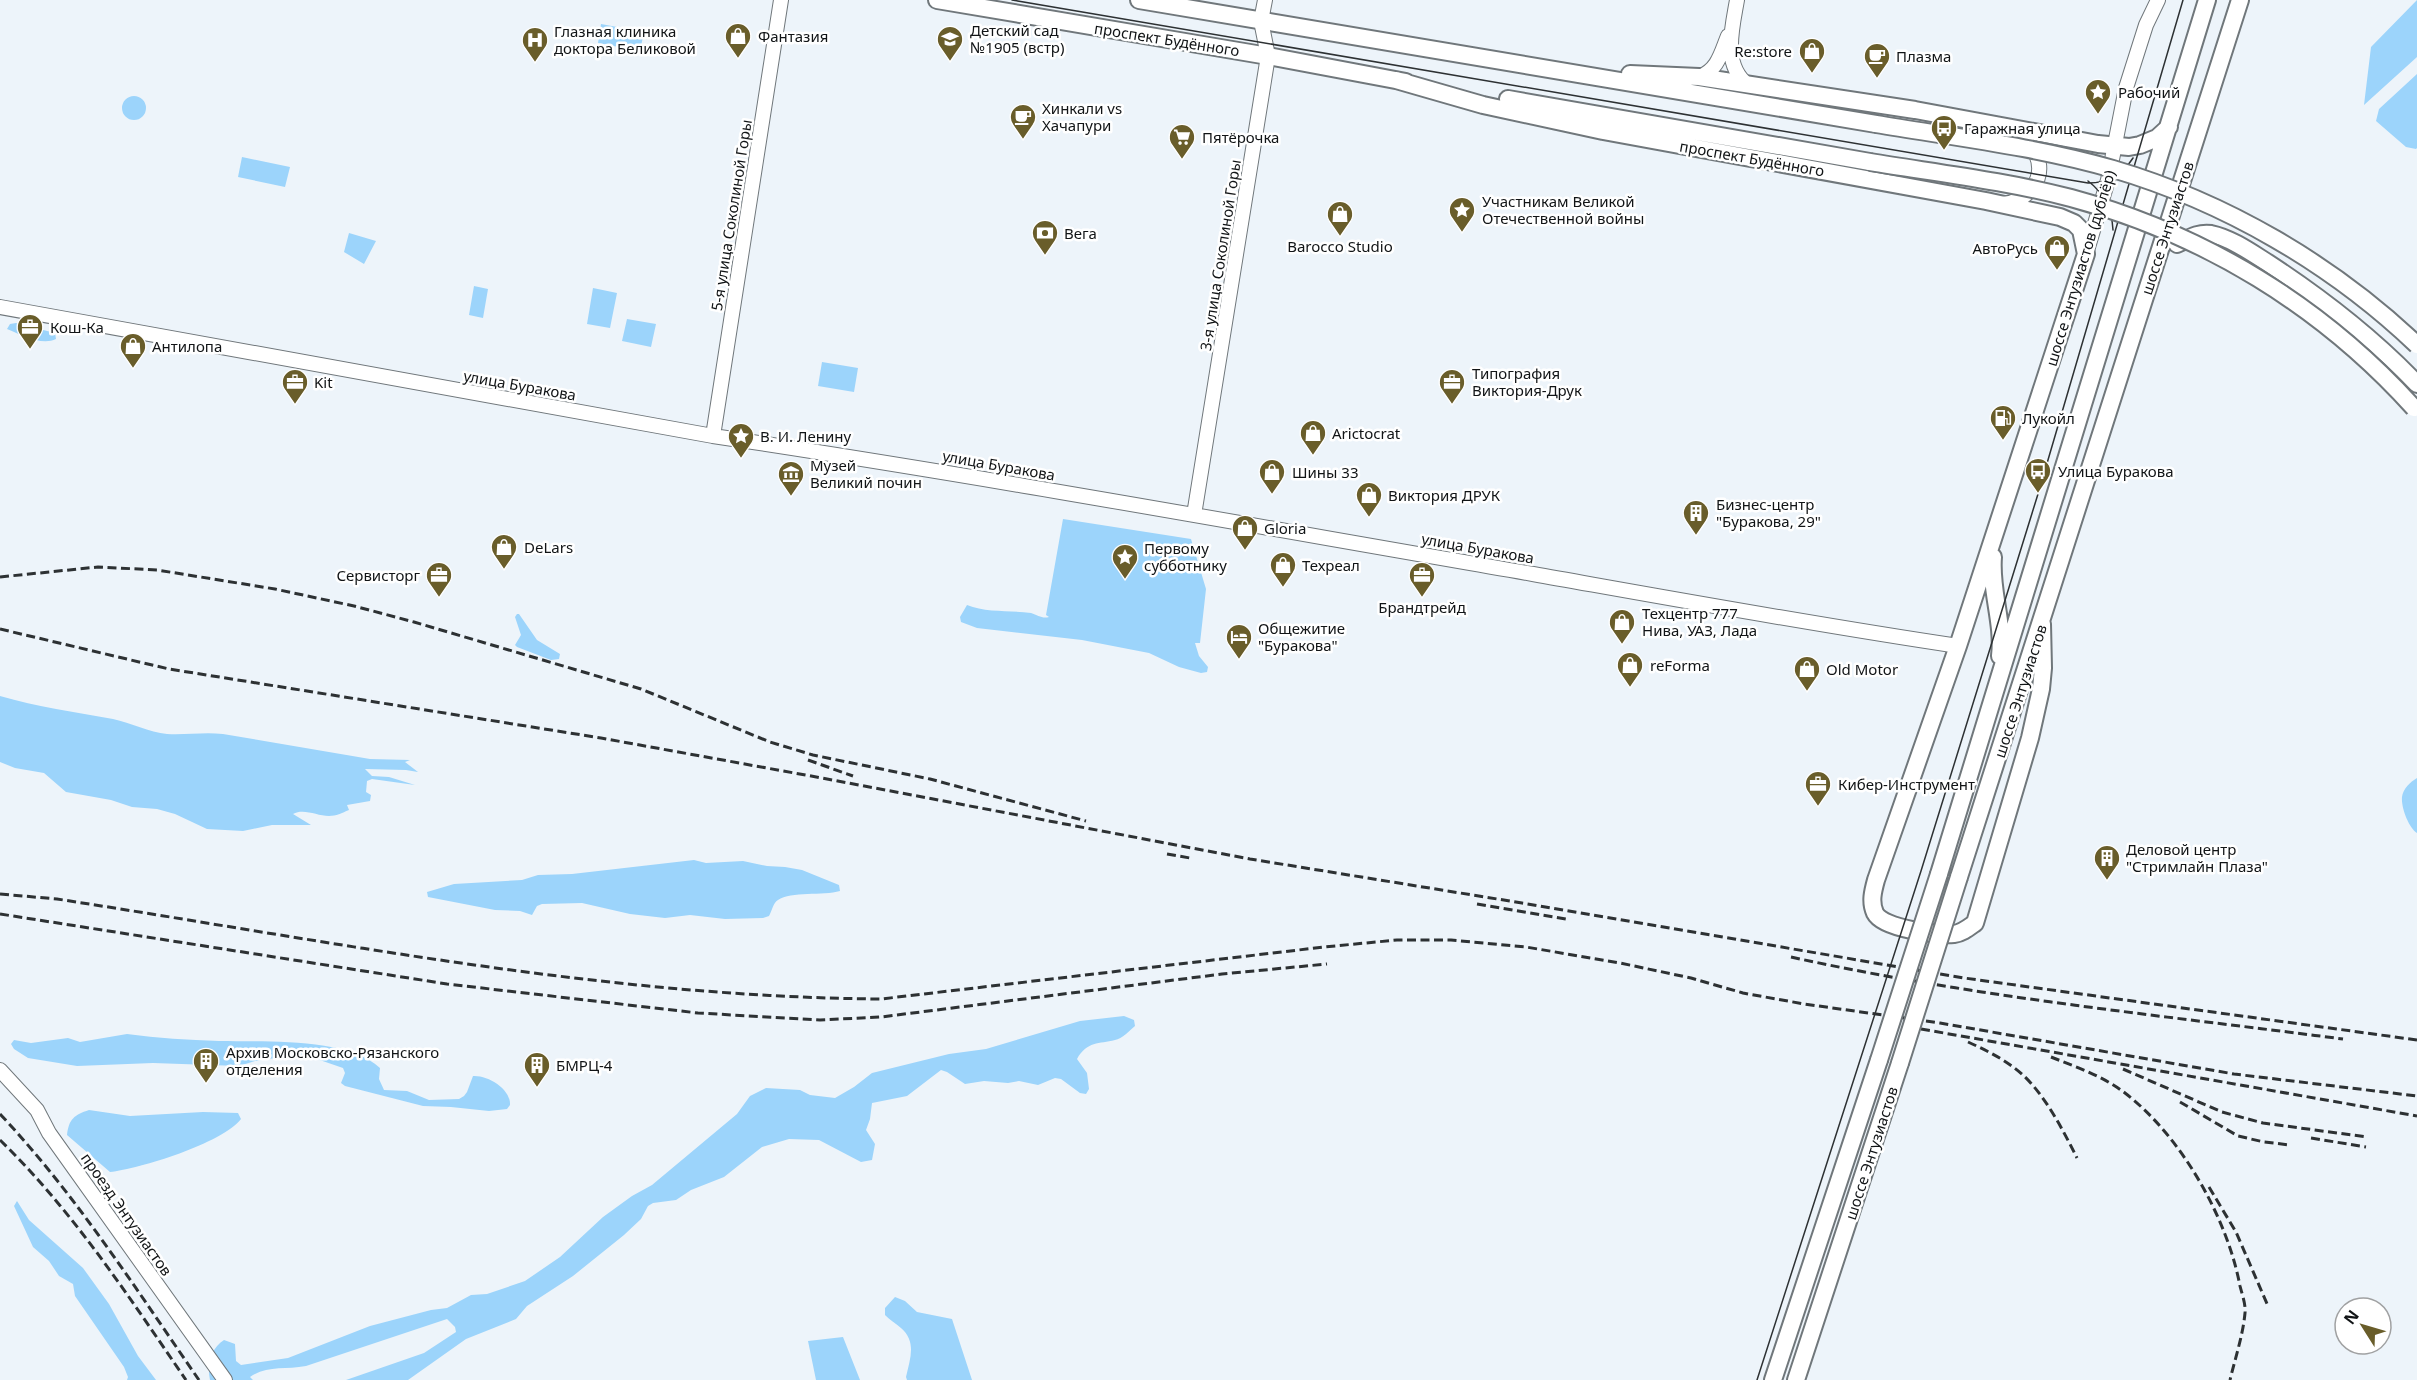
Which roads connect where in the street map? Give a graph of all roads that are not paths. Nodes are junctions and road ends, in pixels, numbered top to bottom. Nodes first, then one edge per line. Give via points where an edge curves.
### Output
1 (781, 0) edge
2 (937, 0) edge
3 (1138, 0) edge
4 (1265, 0) edge
5 (1737, 0) edge
6 (2158, 0) edge
7 (2208, 0) edge
8 (2240, 0) edge
9 (1261, 21) junction
10 (1733, 22) junction
11 (1268, 56) junction
12 (1699, 77) junction
13 (1396, 80) junction
14 (1666, 81) junction
15 (1748, 85) junction
16 (2169, 126) junction
17 (2015, 129) junction
18 (2115, 146) junction
19 (2001, 204) junction
20 (2086, 254) junction
21 (2156, 263) junction
22 (0, 307) edge
23 (2417, 345) edge
24 (2417, 384) edge
25 (2416, 409) edge
26 (713, 436) junction
27 (1194, 515) junction
28 (1995, 534) junction
29 (2042, 624) junction
30 (1958, 646) junction
31 (1997, 684) junction
32 (0, 1070) edge
33 (225, 1380) edge
34 (1773, 1380) edge
35 (1796, 1380) edge

1 - 26 street, 5-я улица Соколиной Горы
2 - 11 main road, проспект Будённого
3 - 9 main road
4 - 9 street, 3-я улица Соколиной Горы
5 - 10 street
6 - 18 street, шоссе Энтузиастов (дублёр) via 2126,88
7 - 16 main road, шоссе Энтузиастов
8 - 21 main road, шоссе Энтузиастов
9 - 11 street, 3-я улица Соколиной Горы
9 - 14 main road via 1575,73
10 - 12 street via 1719,60
10 - 15 street via 1732,62 1739,78
11 - 13 main road, проспект Будённого
11 - 27 street, 3-я улица Соколиной Горы
12 - 14 main road
12 - 15 main road
13 - 19 main road, проспект Будённого via 1484,105 1603,131
13 - 25 main road, проспект Будённого, bridge via 2070,198 2158,227 2224,257 2317,317 2385,375
14 - 23 main road, bridge via 2070,158 2171,188 2223,211 2307,259
15 - 17 main road
16 - 18 main road via 2157,138 2140,145
16 - 31 main road, шоссе Энтузиастов
17 - 18 main road
17 - 19 street via 2035,152 2039,174 2026,196
18 - 20 street, шоссе Энтузиастов (дублёр)
19 - 20 main road, проспект Будённого via 2074,223 2085,239
20 - 28 main road, шоссе Энтузиастов (дублёр)
21 - 24 main road via 2171,247 2198,234 2228,241 2332,307 2367,334
21 - 29 main road, шоссе Энтузиастов
22 - 26 street, улица Буракова
26 - 27 street, улица Буракова
27 - 30 street, улица Буракова
28 - 30 main road
28 - 31 main road via 1992,576 2002,645
29 - 30 main road via 2041,689 2030,738 1975,923 1955,934 1885,922 1875,914 1872,899
29 - 35 main road, шоссе Энтузиастов, bridge
31 - 34 main road, шоссе Энтузиастов, bridge
32 - 33 street, проезд Энтузиастов via 38,1110 49,1133

